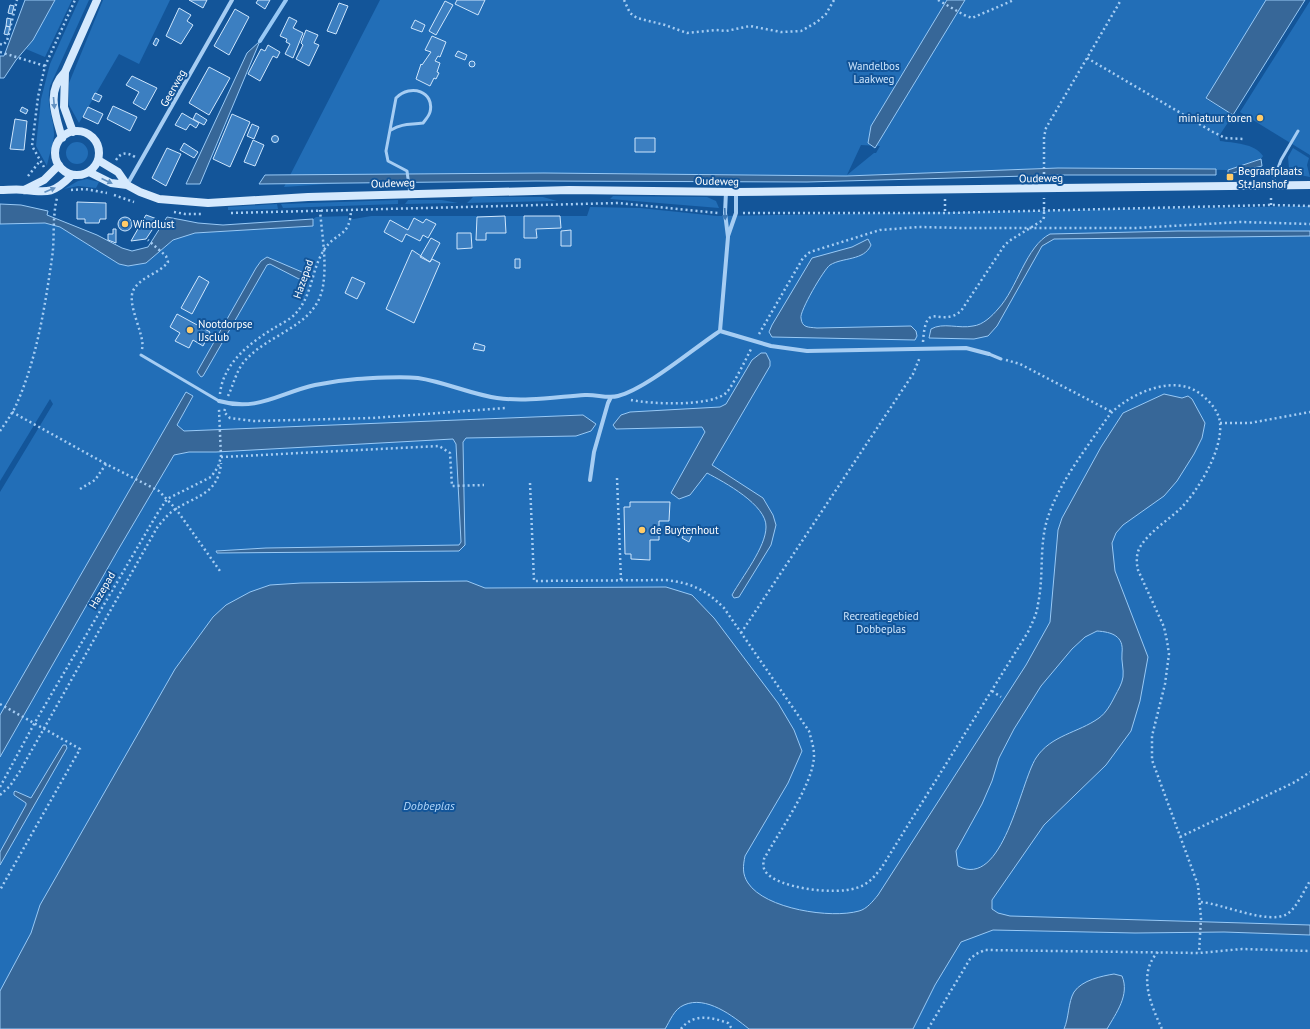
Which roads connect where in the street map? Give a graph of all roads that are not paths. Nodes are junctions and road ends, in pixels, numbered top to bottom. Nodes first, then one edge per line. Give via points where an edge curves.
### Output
1 (96, 0) edge
2 (232, 0) edge
3 (65, 72) junction
4 (391, 130) junction
5 (1298, 131) dead end
6 (73, 132) junction
7 (62, 138) junction
8 (98, 160) junction
9 (59, 166) junction
10 (89, 172) junction
11 (72, 175) junction
12 (127, 185) junction
13 (1272, 185) junction
14 (1310, 185) edge
15 (0, 190) edge
16 (24, 190) junction
17 (726, 192) junction
18 (736, 192) junction
19 (410, 194) junction
20 (728, 237) junction
21 (720, 330) junction
22 (989, 354) joint
23 (141, 355) road end
24 (1001, 359) road end
25 (611, 398) junction
26 (219, 401) joint
27 (590, 480) dead end

1 - 3 main road
2 - 12 street, Geerweg
3 - 6 main road via 64,107
3 -> 7 main road via 58,80 52,101
4 - 4 lane via 401,124 423,123 430,113 431,105 426,96 411,89 402,92 396,98
4 - 19 lane via 386,151 388,161 407,170
5 - 13 lane via 1277,169
6 - 7 main road
6 - 8 main road via 84,133 93,139 98,149
7 - 9 main road via 55,151
8 - 10 main road
8 - 12 main road, Oudeweg via 118,172
9 - 11 main road
9 - 16 main road via 44,180
10 - 11 main road
10 -> 12 main road, Oudeweg via 110,183
16 -> 11 main road via 43,193 50,191
12 - 19 main road, Oudeweg via 159,199 208,203
13 - 14 main road, Oudeweg
13 - 18 main road, Oudeweg
15 - 16 main road
17 - 18 main road, Oudeweg
17 - 19 main road, Oudeweg via 569,190
17 -> 20 street via 724,213
18 - 20 street via 736,213
20 - 21 street
21 - 22 street via 755,342 807,351 966,348
21 - 25 street via 634,389
22 - 24 lane
23 - 26 lane
25 - 26 street via 593,395 523,400 497,398 417,378 391,378 315,385 256,404 237,405
25 - 27 street via 594,452

